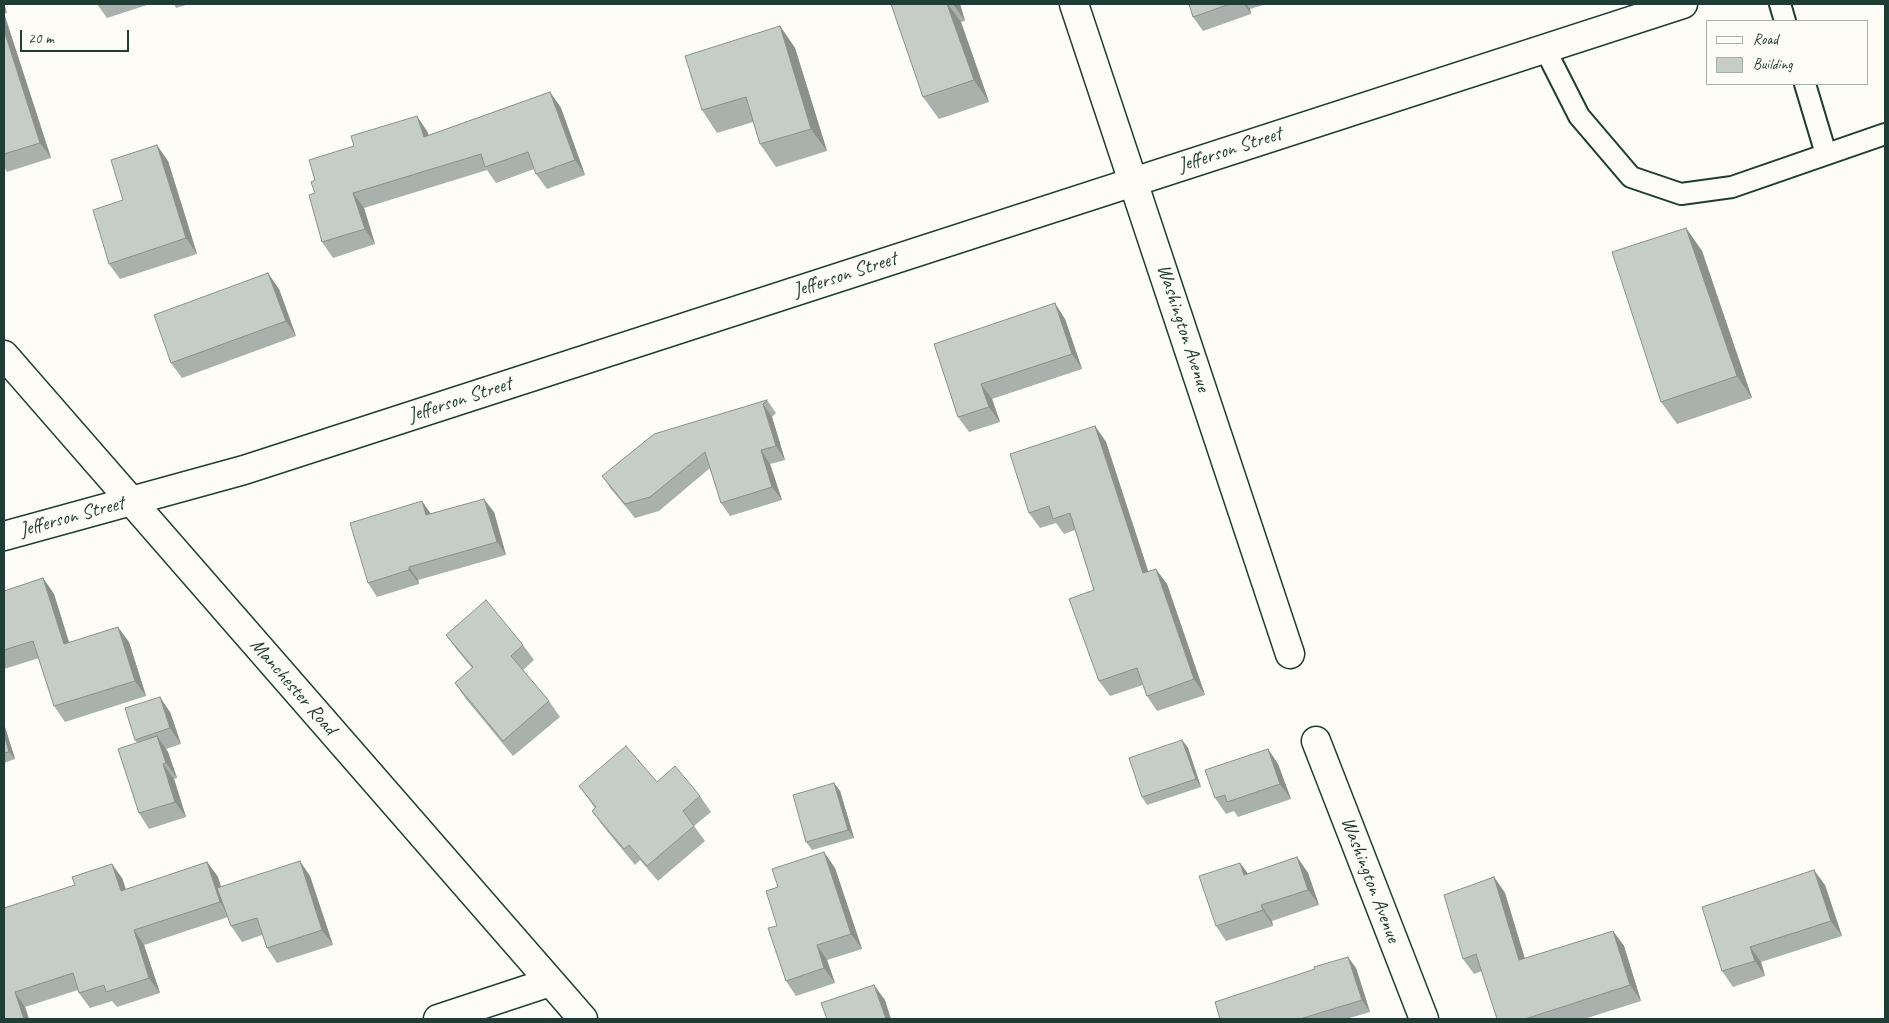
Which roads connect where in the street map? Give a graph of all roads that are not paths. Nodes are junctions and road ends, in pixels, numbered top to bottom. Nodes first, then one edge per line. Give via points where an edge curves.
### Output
1 (1074, 4) edge
2 (1684, 4) edge
3 (1780, 4) edge
4 (1785, 20) edge
5 (1545, 49) junction
6 (1804, 85) edge
7 (1885, 134) edge
8 (1826, 154) junction
9 (1135, 181) junction
10 (4, 355) edge
11 (131, 501) junction
12 (4, 536) edge
13 (1290, 654) dead end
14 (1316, 741) dead end
15 (550, 982) junction
16 (438, 1019) edge
17 (583, 1019) edge
18 (1424, 1019) edge

1 - 9 street, Washington Avenue
2 - 5 street, Jefferson Street
3 - 4 lane
5 - 8 lane via 1578,116 1631,177 1681,194 1732,187
5 - 9 street, Jefferson Street
6 - 8 lane
7 - 8 lane
9 - 11 street, Jefferson Street via 244,470
9 - 13 street, Washington Avenue
10 - 11 street, Manchester Road
11 - 12 street, Jefferson Street
11 - 15 street, Manchester Road
14 - 18 street, Washington Avenue
15 - 16 street
15 - 17 street, Manchester Road

